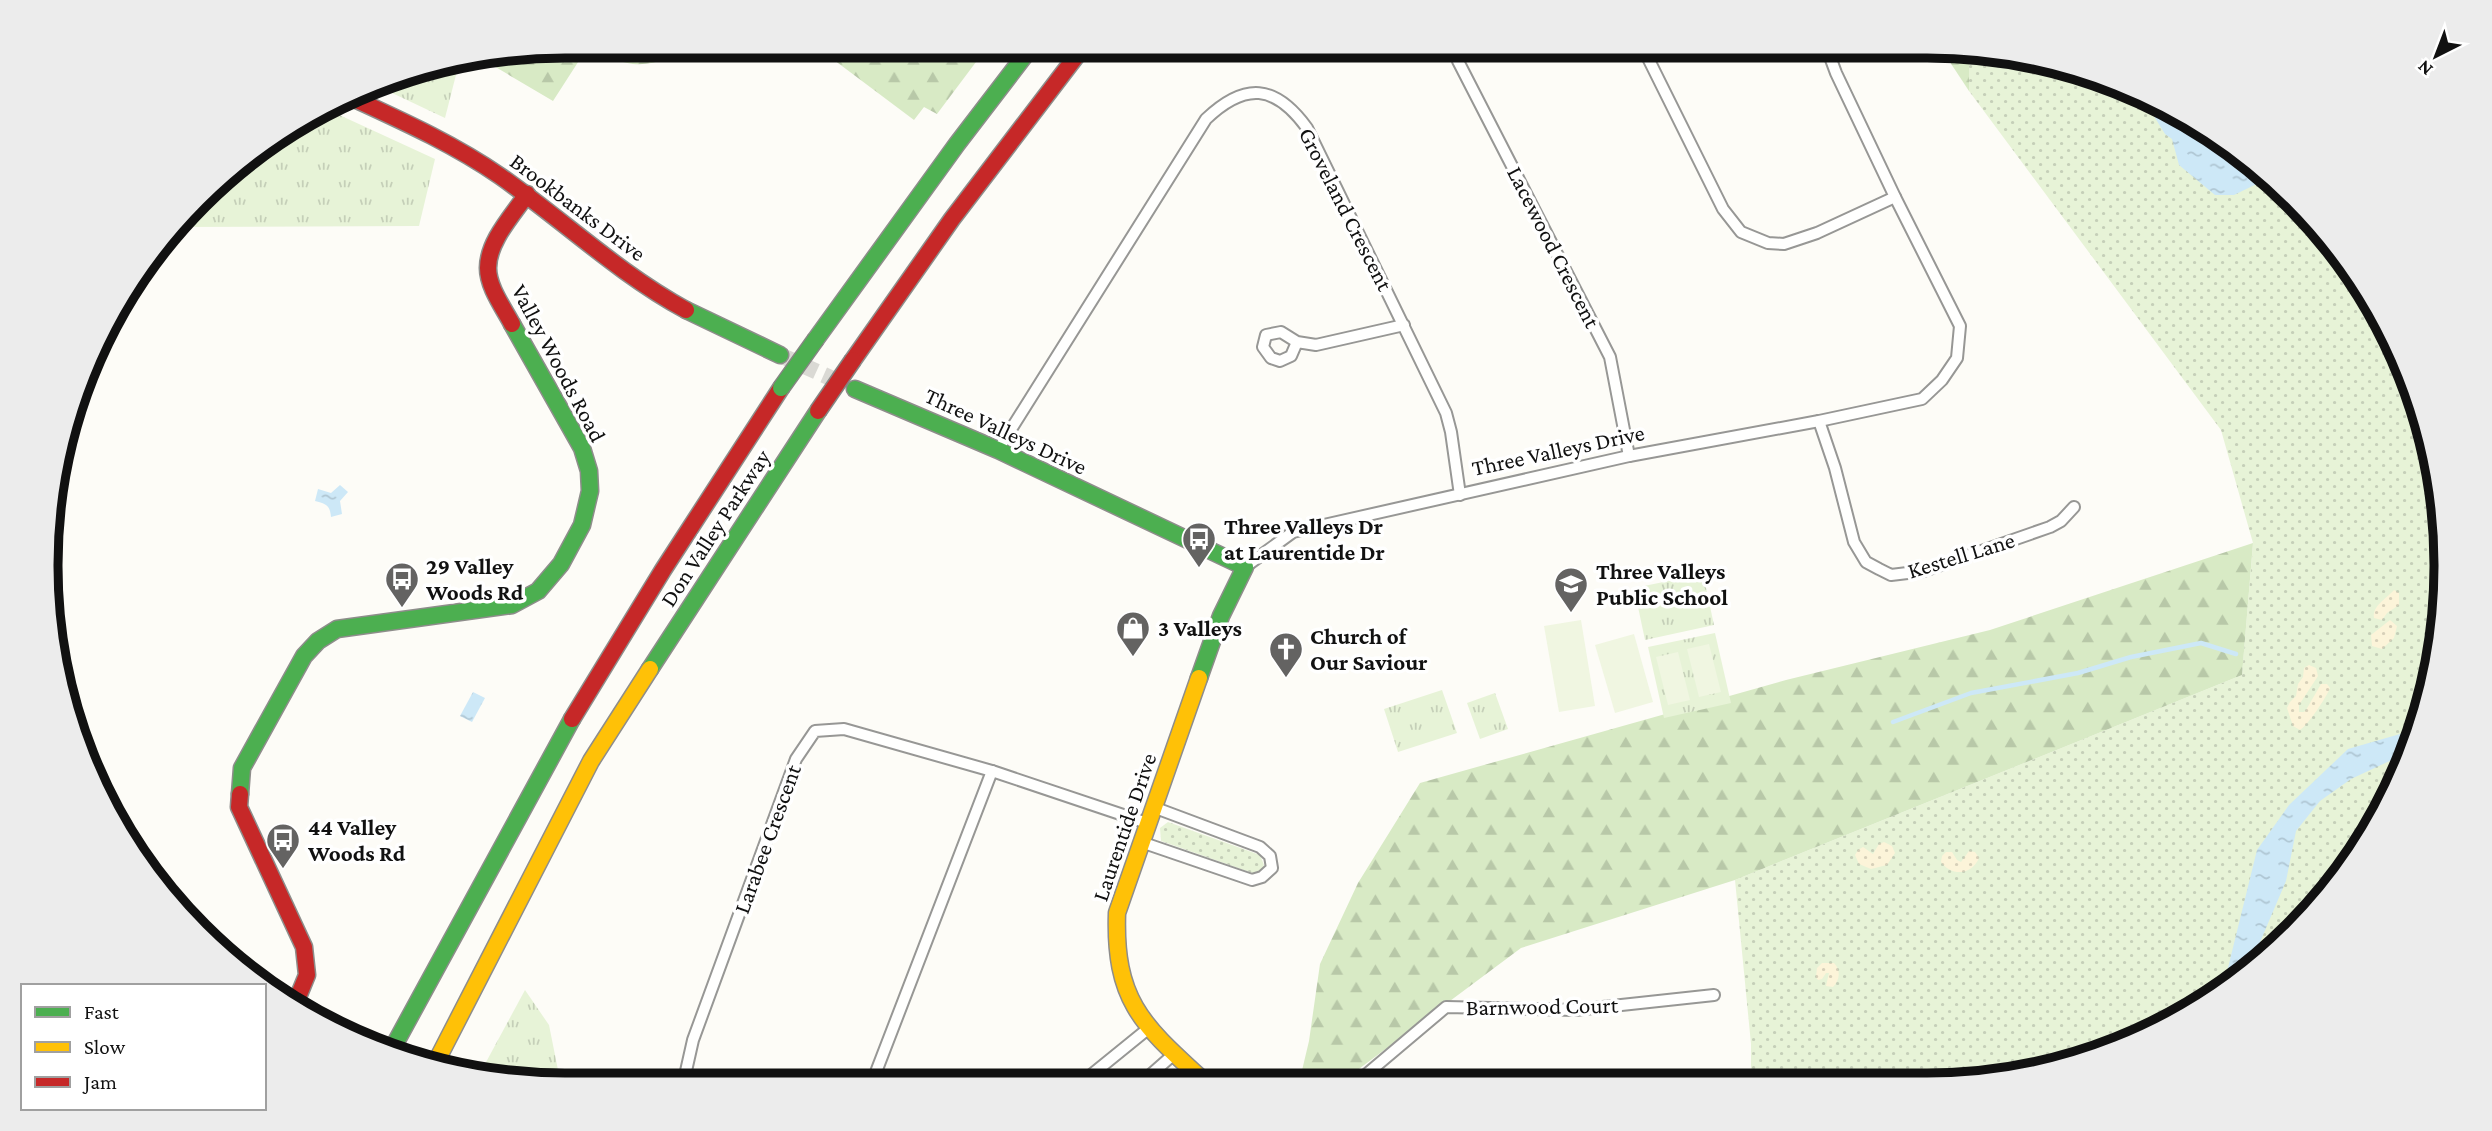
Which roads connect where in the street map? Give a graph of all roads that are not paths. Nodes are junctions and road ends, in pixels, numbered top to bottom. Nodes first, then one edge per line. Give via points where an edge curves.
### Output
1 (1023, 58) edge
2 (1075, 58) edge
3 (1458, 58) edge
4 (1649, 58) edge
5 (1830, 58) edge
6 (360, 101) edge
7 (527, 194) junction
8 (1895, 197) junction
9 (1404, 325) junction
10 (1297, 342) dead end
11 (780, 355) tunnel mouth
12 (855, 389) tunnel mouth
13 (1819, 421) junction
14 (998, 450) junction
15 (1629, 457) junction
16 (1460, 495) junction
17 (2074, 507) dead end
18 (1245, 567) junction
19 (992, 771) junction
20 (1153, 807) junction
21 (1147, 823) junction
22 (1141, 842) junction
23 (1714, 995) dead end
24 (298, 997) edge
25 (1149, 1028) junction
26 (395, 1044) edge
27 (1174, 1054) junction
28 (439, 1057) edge
29 (686, 1073) edge
30 (875, 1073) edge
31 (1094, 1073) edge
32 (1152, 1073) edge
33 (1195, 1073) edge
34 (1368, 1073) edge

1 - 26 main road, Don Valley Parkway, bridge via 781,388 663,570 557,743
2 - 28 main road, Don Valley Parkway, bridge via 853,359 591,761
3 - 15 street, Lacewood Crescent via 1610,356
4 - 8 street via 1723,209 1741,232 1784,244
5 - 8 street, Three Valleys Drive
6 - 7 main road, Brookbanks Drive via 439,138
7 - 11 main road, Brookbanks Drive via 639,282
7 - 24 main road, Valley Woods Road via 493,246 488,268 494,292 582,448 590,481 582,525 561,564 538,591 512,606 337,629 304,656 242,768 239,807 310,966
8 - 13 street, Three Valleys Drive via 1960,327 1957,358 1922,398
9 - 10 street via 1316,345
9 - 14 street, Groveland Crescent via 1307,128 1281,100 1240,94 1206,119
9 - 16 street, Groveland Crescent via 1446,413
12 - 14 main road, Three Valleys Drive
13 - 15 street, Three Valleys Drive
13 - 17 street, Kestell Lane via 1854,542 1866,562 1891,575 1924,571 2050,527
14 - 18 main road, Three Valleys Drive
15 - 16 street, Three Valleys Drive
16 - 18 street, Three Valleys Drive via 1293,532
18 - 20 main road, Laurentide Drive via 1221,616
19 - 21 street, Larabee Crescent
19 - 29 street, Larabee Crescent via 844,729 815,731 796,759 693,1040
19 - 30 street
20 - 21 main road, Laurentide Drive
20 - 22 street via 1260,847 1272,868 1252,880
21 - 22 main road, Laurentide Drive
22 - 25 main road, Laurentide Drive via 1117,913 1116,950 1125,990
23 - 34 street, Barnwood Court via 1575,1010 1446,1007
25 - 27 main road, Laurentide Drive
25 - 31 street
27 - 32 street
27 - 33 main road, Laurentide Drive

